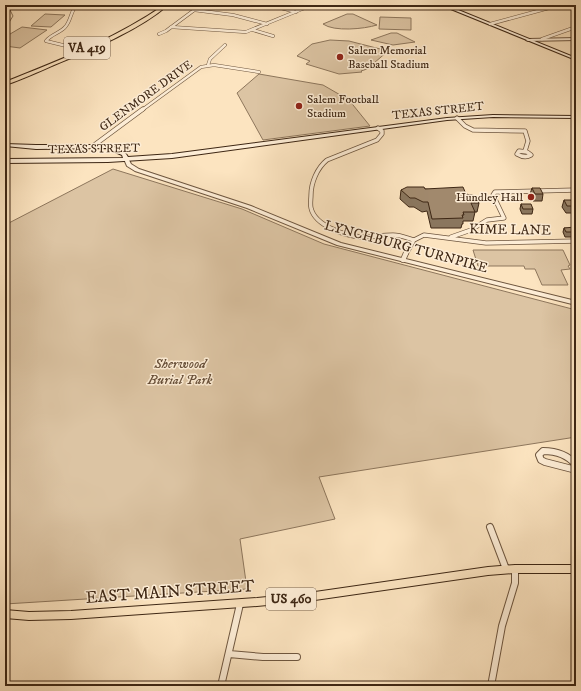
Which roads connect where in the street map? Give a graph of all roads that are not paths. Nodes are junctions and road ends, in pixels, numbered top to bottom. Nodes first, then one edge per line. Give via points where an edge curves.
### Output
1 (160, 5) edge
2 (166, 5) edge
3 (201, 5) edge
4 (270, 5) edge
5 (312, 5) edge
6 (443, 5) edge
7 (460, 5) edge
8 (560, 5) edge
9 (566, 5) edge
10 (76, 6) dead end
11 (449, 8) junction
12 (576, 8) edge
13 (194, 10) junction
14 (296, 12) junction
15 (267, 24) junction
16 (490, 24) junction
17 (171, 27) junction
18 (576, 27) edge
19 (253, 30) junction
20 (159, 34) dead end
21 (273, 36) dead end
22 (542, 39) junction
23 (576, 39) edge
24 (528, 40) junction
25 (225, 45) dead end
26 (81, 50) junction
27 (576, 59) edge
28 (208, 65) junction
29 (259, 72) dead end
30 (5, 81) edge
31 (5, 84) edge
32 (576, 117) edge
33 (456, 118) junction
34 (378, 128) junction
35 (5, 145) edge
36 (93, 146) junction
37 (525, 151) dead end
38 (126, 158) junction
39 (5, 159) edge
40 (576, 190) edge
41 (443, 237) junction
42 (414, 240) junction
43 (576, 241) edge
44 (403, 260) junction
45 (576, 303) edge
46 (576, 465) edge
47 (576, 470) edge
48 (490, 528) dead end
49 (510, 569) junction
50 (576, 569) edge
51 (240, 604) junction
52 (5, 614) edge
53 (229, 654) junction
54 (297, 657) dead end
55 (221, 686) edge
56 (491, 686) edge

1 - 26 main road, VA 419 via 124,28
2 - 26 main road, VA 419 via 136,25
3 - 13 street
4 - 14 street
5 - 14 street
6 - 11 main road
7 - 11 street
8 - 16 street
9 - 12 street
10 - 26 street via 66,26 46,40
11 - 16 main road
13 - 15 street via 233,15
13 - 17 street
14 - 15 street
15 - 19 street
16 - 24 main road
17 - 19 street via 242,33
17 - 20 street
18 - 22 street
19 - 21 street
22 - 23 street
22 - 24 street
24 - 27 main road
25 - 28 street via 210,59
26 - 30 main road, VA 419
26 - 31 main road, VA 419
28 - 29 street, GLENMORE DRIVE
28 - 36 street, GLENMORE DRIVE via 199,68
32 - 33 main road, TEXAS STREET
33 - 34 main road, TEXAS STREET
33 - 37 street via 464,129 472,131 526,132 528,141
34 - 38 main road, TEXAS STREET via 172,156
34 - 42 street via 382,134 378,140 327,160 318,169 311,192 311,208 314,216 322,224 340,232 361,237 394,235
35 - 36 main road, LYNCHBURG TURNPIKE
36 - 38 main road, LYNCHBURG TURNPIKE via 109,147 120,151
38 - 39 main road, TEXAS STREET
38 - 44 street, LYNCHBURG TURNPIKE via 129,165 137,170 248,207 327,240
40 - 41 street, KIME LANE via 495,192 493,195 504,218 487,220 460,235
41 - 42 street, KIME LANE via 429,234
41 - 43 street, KIME LANE via 487,243
42 - 44 street
44 - 45 street, LYNCHBURG TURNPIKE
46 - 47 street via 571,459 552,452 543,451 539,455 545,462
48 - 49 street
49 - 50 main road, EAST MAIN STREET / US 460
49 - 51 main road, EAST MAIN STREET / US 460
49 - 56 street via 515,583 502,626
51 - 52 main road, EAST MAIN STREET / US 460 via 71,615
51 - 53 street
53 - 54 street
53 - 55 street

